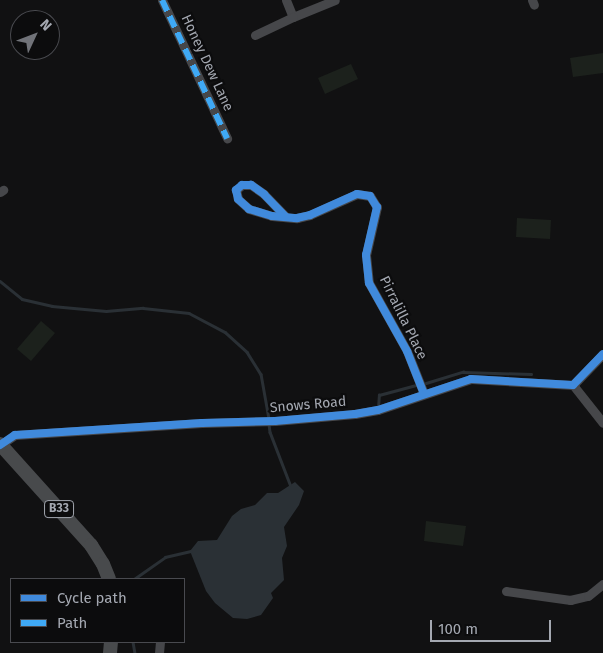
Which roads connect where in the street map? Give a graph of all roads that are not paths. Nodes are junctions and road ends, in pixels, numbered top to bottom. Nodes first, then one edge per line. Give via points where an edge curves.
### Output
1 (162, 0) edge
2 (286, 0) edge
3 (335, 0) edge
4 (293, 17) junction
5 (255, 35) dead end
6 (227, 138) dead end
7 (285, 216) junction
8 (603, 354) edge
9 (573, 385) junction
10 (424, 394) junction
11 (603, 423) edge
12 (0, 445) edge
13 (108, 578) edge
14 (603, 584) edge
15 (506, 591) dead end

1 - 6 street, Honey Dew Lane
2 - 4 street
3 - 4 street
4 - 5 street
7 - 7 street, Pirralilla Place via 266,215 249,208 238,199 236,190 242,185 251,185
7 - 10 street, Pirralilla Place via 310,215 357,194 370,196 377,207 366,255 369,283 407,351
8 - 9 street
9 - 10 street, Snows Road via 471,379
9 - 11 street
10 - 12 street, Snows Road via 378,410 275,421 15,435
12 - 13 main road, B33 via 91,545
14 - 15 street via 588,596 570,600

